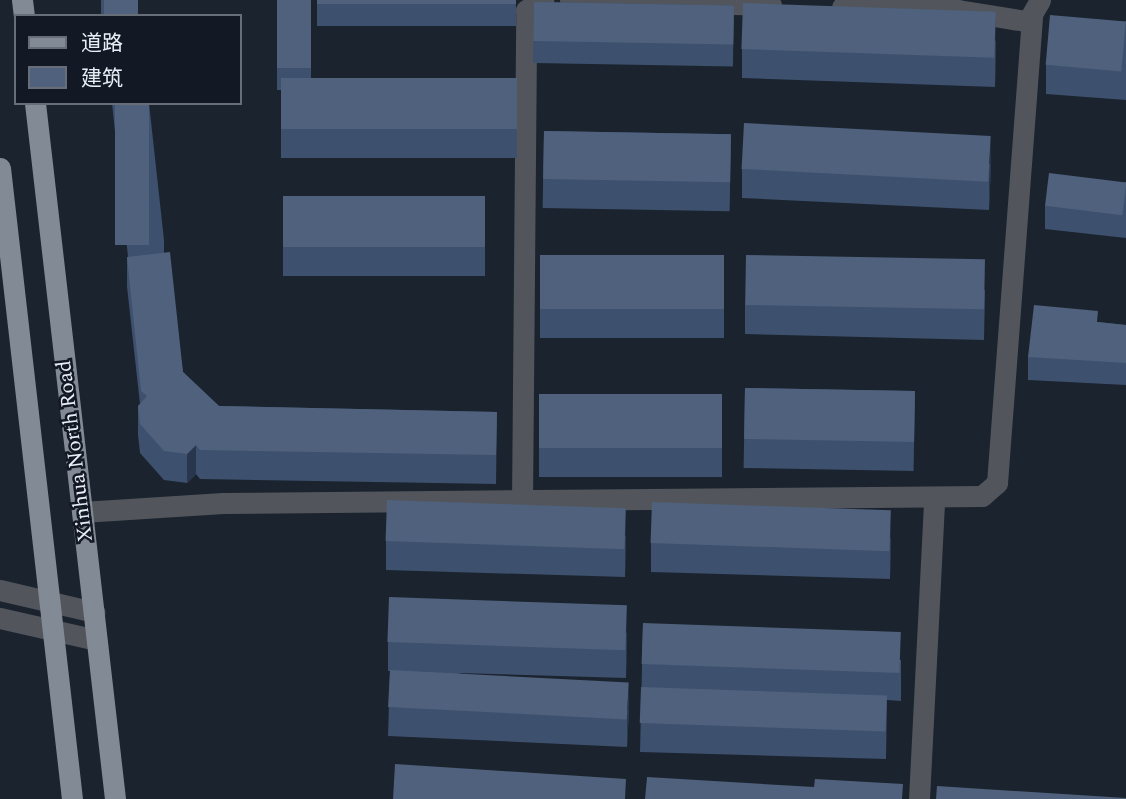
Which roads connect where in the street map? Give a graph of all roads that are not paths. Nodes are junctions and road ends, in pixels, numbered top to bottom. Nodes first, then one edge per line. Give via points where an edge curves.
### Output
1 (543, 0) edge
2 (570, 0) edge
3 (1040, 0) edge
4 (792, 6) edge
5 (820, 6) edge
6 (1031, 22) junction
7 (35, 105) edge
8 (0, 168) edge
9 (934, 499) junction
10 (522, 502) junction
11 (82, 512) junction
12 (0, 590) edge
13 (50, 601) junction
14 (94, 611) junction
15 (0, 618) edge
16 (53, 630) junction
17 (97, 640) junction
18 (72, 799) edge
19 (115, 799) edge
20 (919, 799) edge

1 - 10 street via 526,10
2 - 4 street
3 - 6 street
5 - 6 street via 958,10
6 - 9 street via 998,482 982,496
7 - 11 main road, Xinhua North Road
8 - 13 main road, Xinhua North Road
9 - 10 street
9 - 20 street
10 - 11 street via 223,503
11 - 14 main road, Xinhua North Road
12 - 13 street
13 - 14 street
13 - 16 main road, Xinhua North Road
14 - 17 main road, Xinhua North Road
15 - 16 street
16 - 17 street
16 - 18 main road, Xinhua North Road
17 - 19 main road, Xinhua North Road

